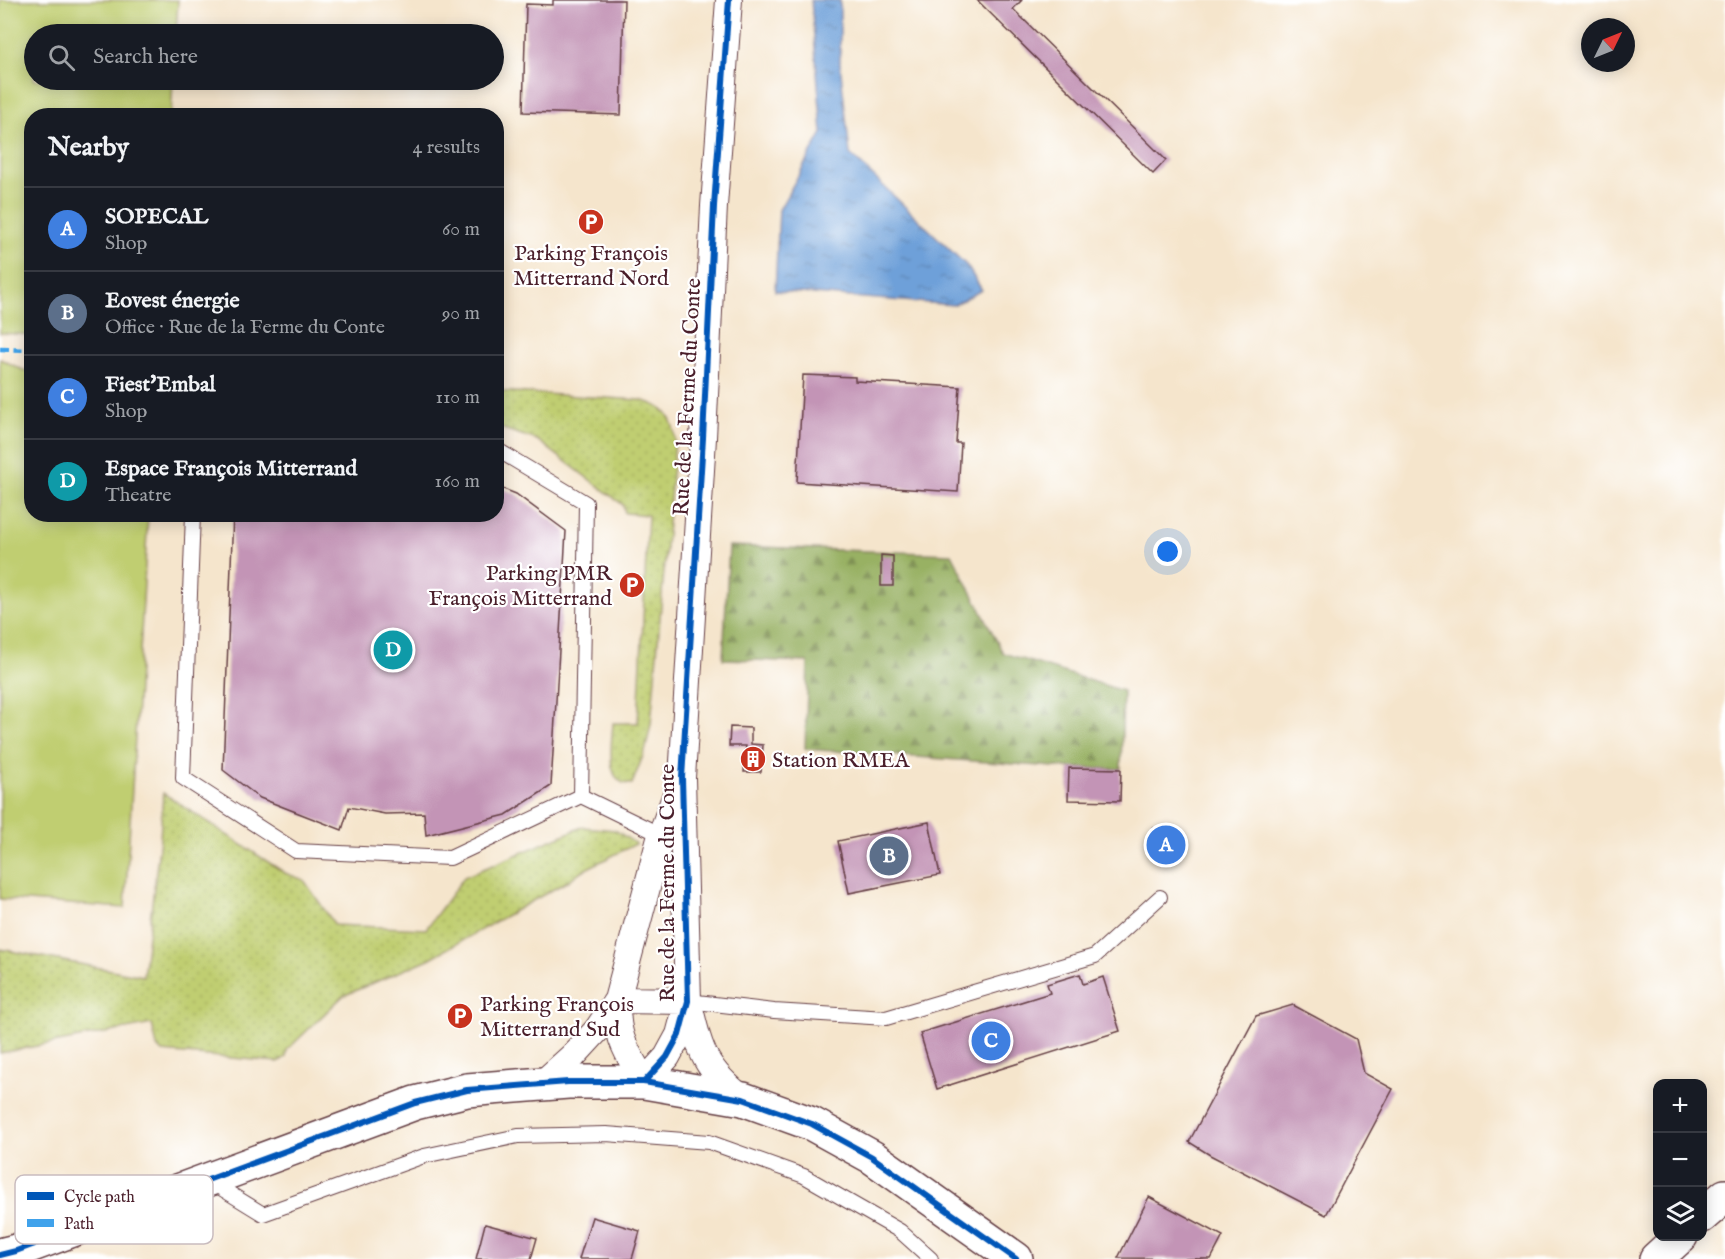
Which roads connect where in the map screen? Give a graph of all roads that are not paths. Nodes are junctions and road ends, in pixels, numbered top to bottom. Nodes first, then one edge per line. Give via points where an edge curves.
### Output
1 (729, 0) edge
2 (504, 454) edge
3 (194, 522) edge
4 (682, 778) junction
5 (581, 796) junction
6 (661, 835) junction
7 (1160, 897) dead end
8 (616, 1000) junction
9 (688, 1001) junction
10 (644, 1082) junction
11 (543, 1083) junction
12 (743, 1099) junction
13 (213, 1178) edge
14 (213, 1184) edge
15 (1725, 1196) edge
16 (1707, 1212) edge
17 (1675, 1241) edge
18 (35, 1244) edge
19 (0, 1255) edge
20 (931, 1259) edge
21 (1016, 1259) edge
22 (1656, 1259) edge

1 - 4 street, Rue de la Ferme du Conte
2 - 5 lane via 586,503
3 - 5 lane via 183,778 296,850 450,858
4 - 6 street, Rue de la Ferme du Conte
4 - 9 street, Rue de la Ferme du Conte
5 - 6 lane
6 - 8 street, Rue de la Ferme du Conte
7 - 9 lane via 1095,956 886,1018
8 - 9 street
8 - 10 street, Rue de la Ferme du Conte via 616,1023 622,1042
8 - 11 street, Rue de la Ferme du Conte via 597,1030
9 - 10 street, Rue de la Ferme du Conte via 679,1035 667,1057
9 - 12 street, Rue de la Ferme du Conte via 705,1059 722,1082
10 - 11 street
10 - 12 street
11 - 13 street via 467,1090 416,1103
12 - 21 street via 812,1124 872,1157
14 - 20 lane via 263,1214 424,1156 518,1136 606,1134 710,1142 804,1176 900,1231
15 - 16 street
17 - 22 street
18 - 19 street

